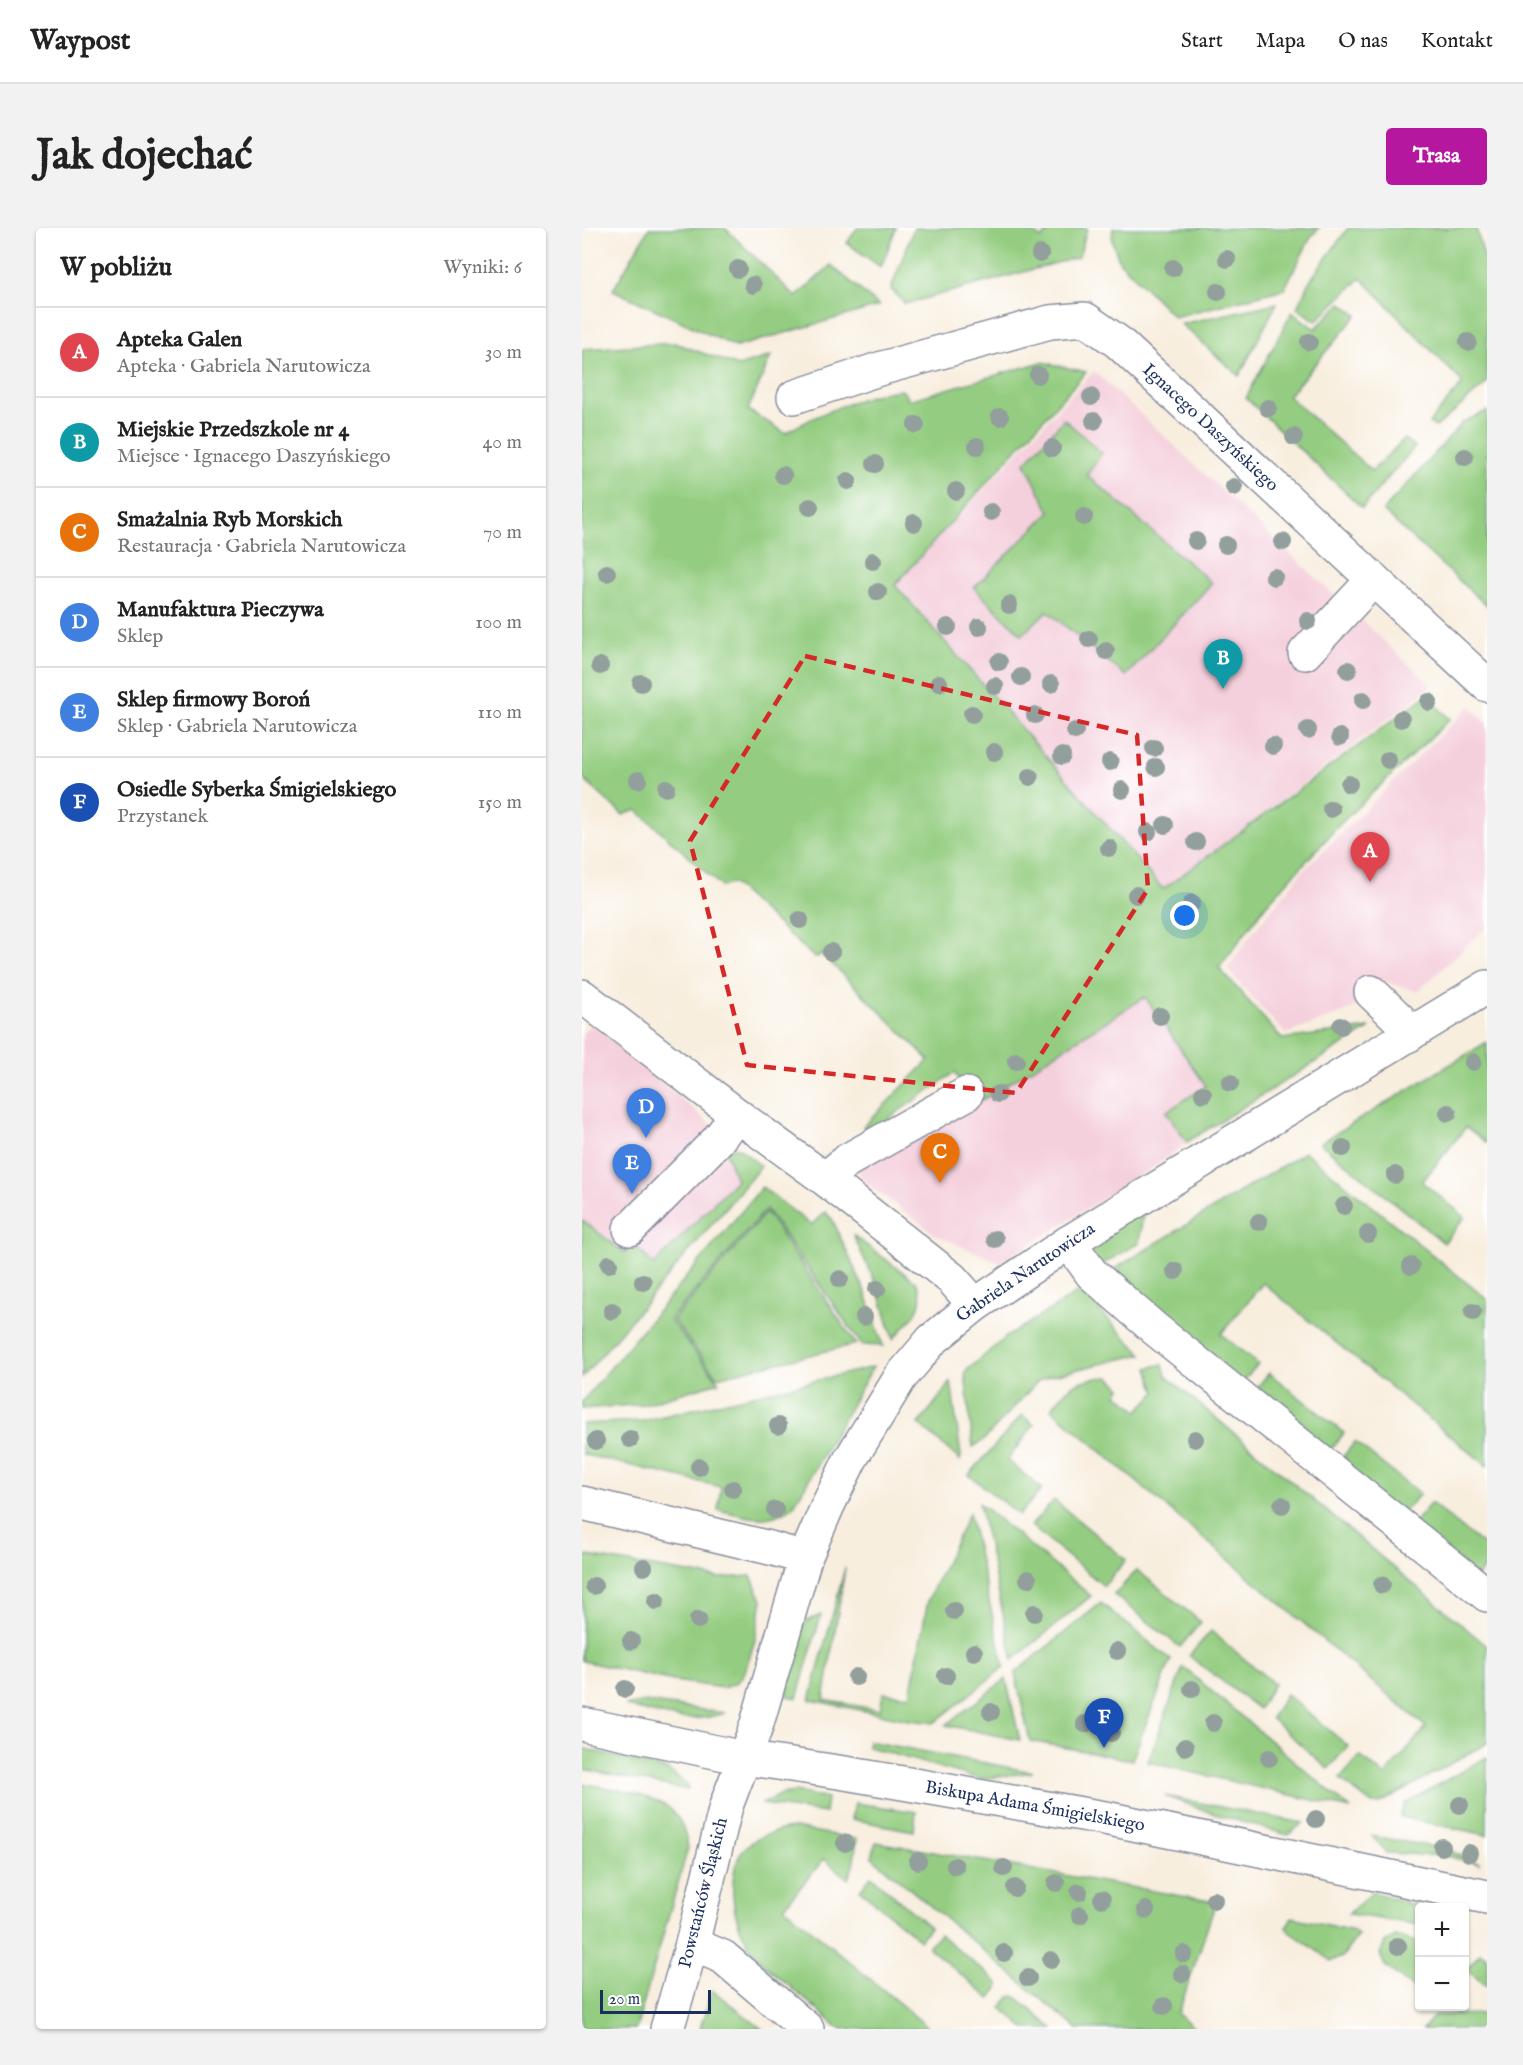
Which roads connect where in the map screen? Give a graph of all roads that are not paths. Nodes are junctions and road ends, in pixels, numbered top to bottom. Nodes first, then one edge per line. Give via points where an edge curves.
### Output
1 (794, 397) dead end
2 (1373, 580) junction
3 (1305, 652) dead end
4 (1487, 685) edge
5 (1487, 987) edge
6 (1371, 992) dead end
7 (582, 996) edge
8 (1409, 1035) junction
9 (966, 1094) dead end
10 (737, 1115) junction
11 (825, 1179) junction
12 (630, 1228) dead end
13 (1069, 1242) junction
14 (975, 1305) junction
15 (582, 1503) edge
16 (805, 1558) junction
17 (1487, 1595) edge
18 (582, 1724) edge
19 (744, 1758) junction
20 (1487, 1897) edge
21 (692, 1944) junction
22 (667, 2029) edge
23 (807, 2029) edge

1 - 2 street, Ignacego Daszyńskiego via 1050,322 1085,319 1118,342
2 - 3 street
2 - 4 street, Ignacego Daszyńskiego
5 - 8 street, Gabriela Narutowicza
6 - 8 street via 1399,1019
7 - 10 street
8 - 13 street, Gabriela Narutowicza
9 - 11 street via 848,1160
10 - 11 street
10 - 12 street via 717,1141
11 - 14 street via 952,1279
13 - 14 street, Gabriela Narutowicza
13 - 17 street via 1092,1275 1155,1329
14 - 16 street, Gabriela Narutowicza via 932,1340 900,1378 850,1460
15 - 16 street
16 - 19 street, Gabriela Narutowicza
18 - 19 street, Biskupa Adama Śmigielskiego
19 - 20 street, Biskupa Adama Śmigielskiego via 1105,1818
19 - 21 street, Powstańców Śląskich via 726,1806
21 - 22 street, Powstańców Śląskich
21 - 23 street via 723,1957

